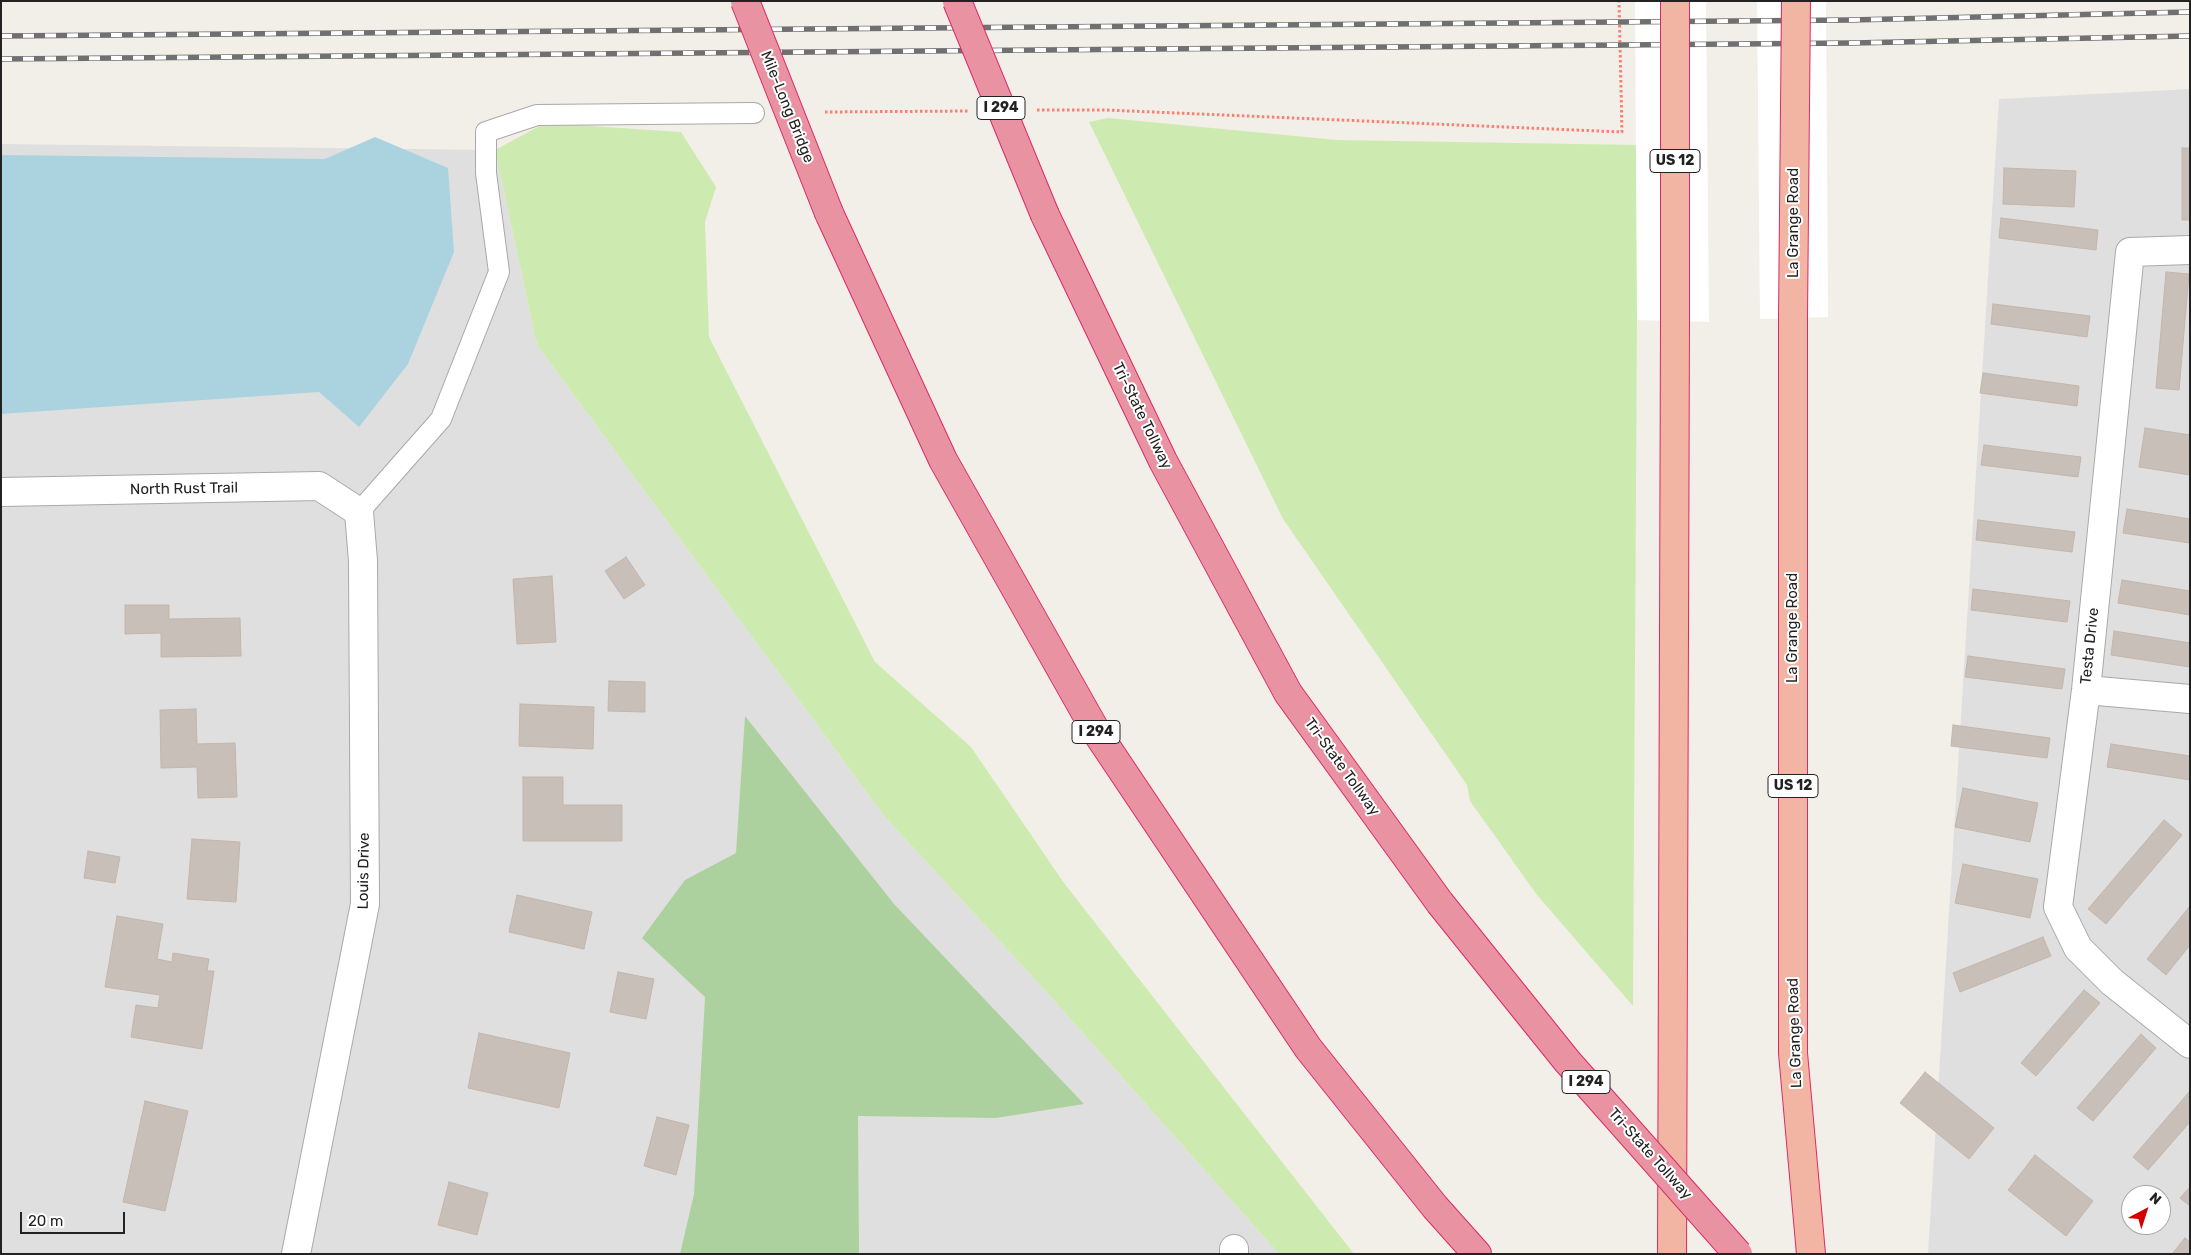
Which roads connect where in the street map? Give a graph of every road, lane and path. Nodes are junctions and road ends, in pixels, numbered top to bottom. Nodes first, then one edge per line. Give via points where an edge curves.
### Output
1 (745, 1) edge
2 (957, 1) edge
3 (1618, 1) edge
4 (1676, 1) edge
5 (1796, 1) edge
6 (1028, 110) dead end
7 (969, 111) dead end
8 (822, 112) dead end
9 (754, 113) dead end
10 (2190, 250) edge
11 (1, 492) edge
12 (359, 512) junction
13 (2086, 690) junction
14 (2190, 699) edge
15 (2190, 1044) edge
16 (296, 1254) edge
17 (1477, 1254) edge
18 (1672, 1254) edge
19 (1738, 1254) edge
20 (1811, 1254) edge

1 - 17 highway, Mile-Long Bridge / I 294, bridge via 829,212 943,460 1097,733 1308,1048 1435,1207
2 - 19 highway, Tri-State Tollway / I 294, bridge via 1045,215 1163,461 1288,693 1440,903 1567,1061
3 - 6 path via 1622,132 1106,110
4 - 18 highway, US 12, bridge
5 - 20 highway, La Grange Road / US 12, bridge via 1793,1053
7 - 8 path
9 - 12 lane via 537,115 486,132 486,173 499,272 441,419
10 - 13 street, Testa Drive via 2130,252
11 - 12 street, North Rust Trail via 319,486
12 - 16 street, Louis Drive via 363,561 366,904
13 - 14 street
13 - 15 street, Testa Drive via 2058,907 2078,948 2112,982

